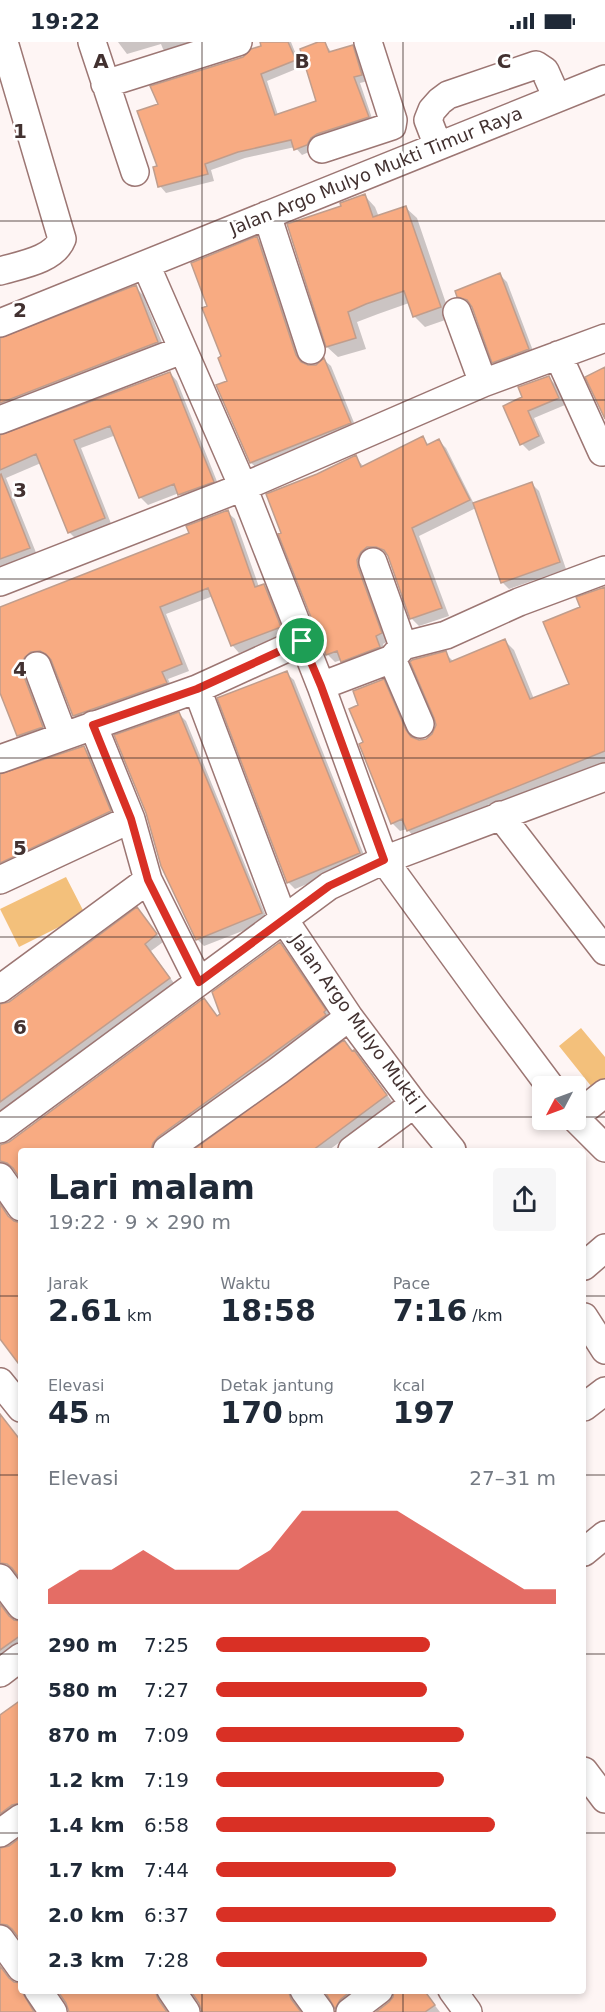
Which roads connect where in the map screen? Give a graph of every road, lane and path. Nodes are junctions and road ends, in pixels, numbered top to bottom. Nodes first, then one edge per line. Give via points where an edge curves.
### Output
1 (92, 42) edge
2 (238, 42) edge
3 (368, 42) edge
4 (6, 44) edge
5 (605, 79) edge
6 (105, 84) junction
7 (553, 87) junction
8 (434, 138) junction
9 (322, 149) dead end
10 (135, 172) dead end
11 (267, 215) junction
12 (146, 265) junction
13 (0, 271) edge
14 (457, 312) dead end
15 (0, 323) edge
16 (605, 338) edge
17 (182, 350) junction
18 (311, 350) dead end
19 (558, 355) junction
20 (483, 383) junction
21 (0, 420) edge
22 (602, 452) dead end
23 (243, 487) junction
24 (373, 562) dead end
25 (605, 570) edge
26 (0, 582) edge
27 (302, 641) junction
28 (398, 652) junction
29 (37, 666) dead end
30 (321, 686) junction
31 (197, 689) junction
32 (420, 724) dead end
33 (93, 725) junction
34 (63, 735) junction
35 (0, 759) edge
36 (605, 777) edge
37 (500, 815) junction
38 (131, 819) junction
39 (384, 860) junction
40 (0, 880) edge
41 (148, 880) junction
42 (283, 918) junction
43 (605, 951) edge
44 (4, 977) edge
45 (199, 982) junction
46 (349, 1017) junction
47 (542, 1076) edge
48 (605, 1093) edge
49 (414, 1104) junction
50 (586, 1109) edge
51 (0, 1128) edge
52 (586, 1128) edge
53 (170, 1148) edge
54 (355, 1148) edge
55 (450, 1148) edge
56 (605, 1149) edge
57 (0, 1177) edge
58 (18, 1203) edge
59 (605, 1248) edge
60 (586, 1264) edge
61 (586, 1320) edge
62 (605, 1350) edge
63 (0, 1382) edge
64 (605, 1391) edge
65 (18, 1404) edge
66 (586, 1405) edge
67 (605, 1534) edge
68 (586, 1549) edge
69 (0, 1578) edge
70 (18, 1602) edge
71 (18, 1659) edge
72 (0, 1673) edge
73 (586, 1774) edge
74 (605, 1799) edge
75 (18, 1820) edge
76 (0, 1833) edge
77 (0, 1939) edge
78 (18, 1964) edge
79 (41, 1994) edge
80 (174, 1994) edge
81 (307, 1994) edge
82 (374, 1994) edge
83 (455, 1994) edge
84 (53, 2012) edge
85 (186, 2012) edge
86 (320, 2012) edge
87 (350, 2012) edge
88 (468, 2012) edge

1 - 6 street
2 - 6 street
3 - 9 street via 392,126
4 - 13 street via 62,239 48,255
5 - 7 street, Jalan Argo Mulyo Mukti Timur Raya
6 - 10 street
7 - 8 street, Jalan Argo Mulyo Mukti Timur Raya
7 - 8 street via 541,67 532,65 448,95 432,110 428,120
8 - 11 street, Jalan Argo Mulyo Mukti Timur Raya
11 - 12 street, Jalan Argo Mulyo Mukti Timur Raya
11 - 18 street
12 - 15 street, Jalan Argo Mulyo Mukti Timur Raya
12 - 17 street
14 - 20 street
16 - 19 street
17 - 21 street
17 - 23 street
19 - 20 street
19 - 22 street
20 - 23 street
23 - 26 street
23 - 27 street
24 - 28 street
25 - 28 street
27 - 30 street
27 - 31 street
28 - 30 street
28 - 32 street
29 - 34 street
30 - 39 street
31 - 33 street
31 - 42 street, Jalan Argo Mulyo Mukti I
33 - 34 street
33 - 38 street
34 - 35 street
36 - 37 street
37 - 39 street
37 - 43 street
38 - 40 street
38 - 41 street
39 - 42 street via 329,886
39 - 47 street
41 - 44 street
41 - 45 street
42 - 45 street
42 - 46 street, Jalan Argo Mulyo Mukti I
45 - 51 street
46 - 49 street, Jalan Argo Mulyo Mukti I
46 - 53 street
48 - 50 street
49 - 54 street
49 - 55 street, Jalan Argo Mulyo Mukti I
52 - 56 street
57 - 58 street
59 - 60 street
61 - 62 street
63 - 65 street
64 - 66 street
67 - 68 street
69 - 70 street
71 - 72 street
73 - 74 street
75 - 76 street
77 - 78 street
79 - 84 street
80 - 85 street
81 - 86 street
82 - 87 street
83 - 88 street

